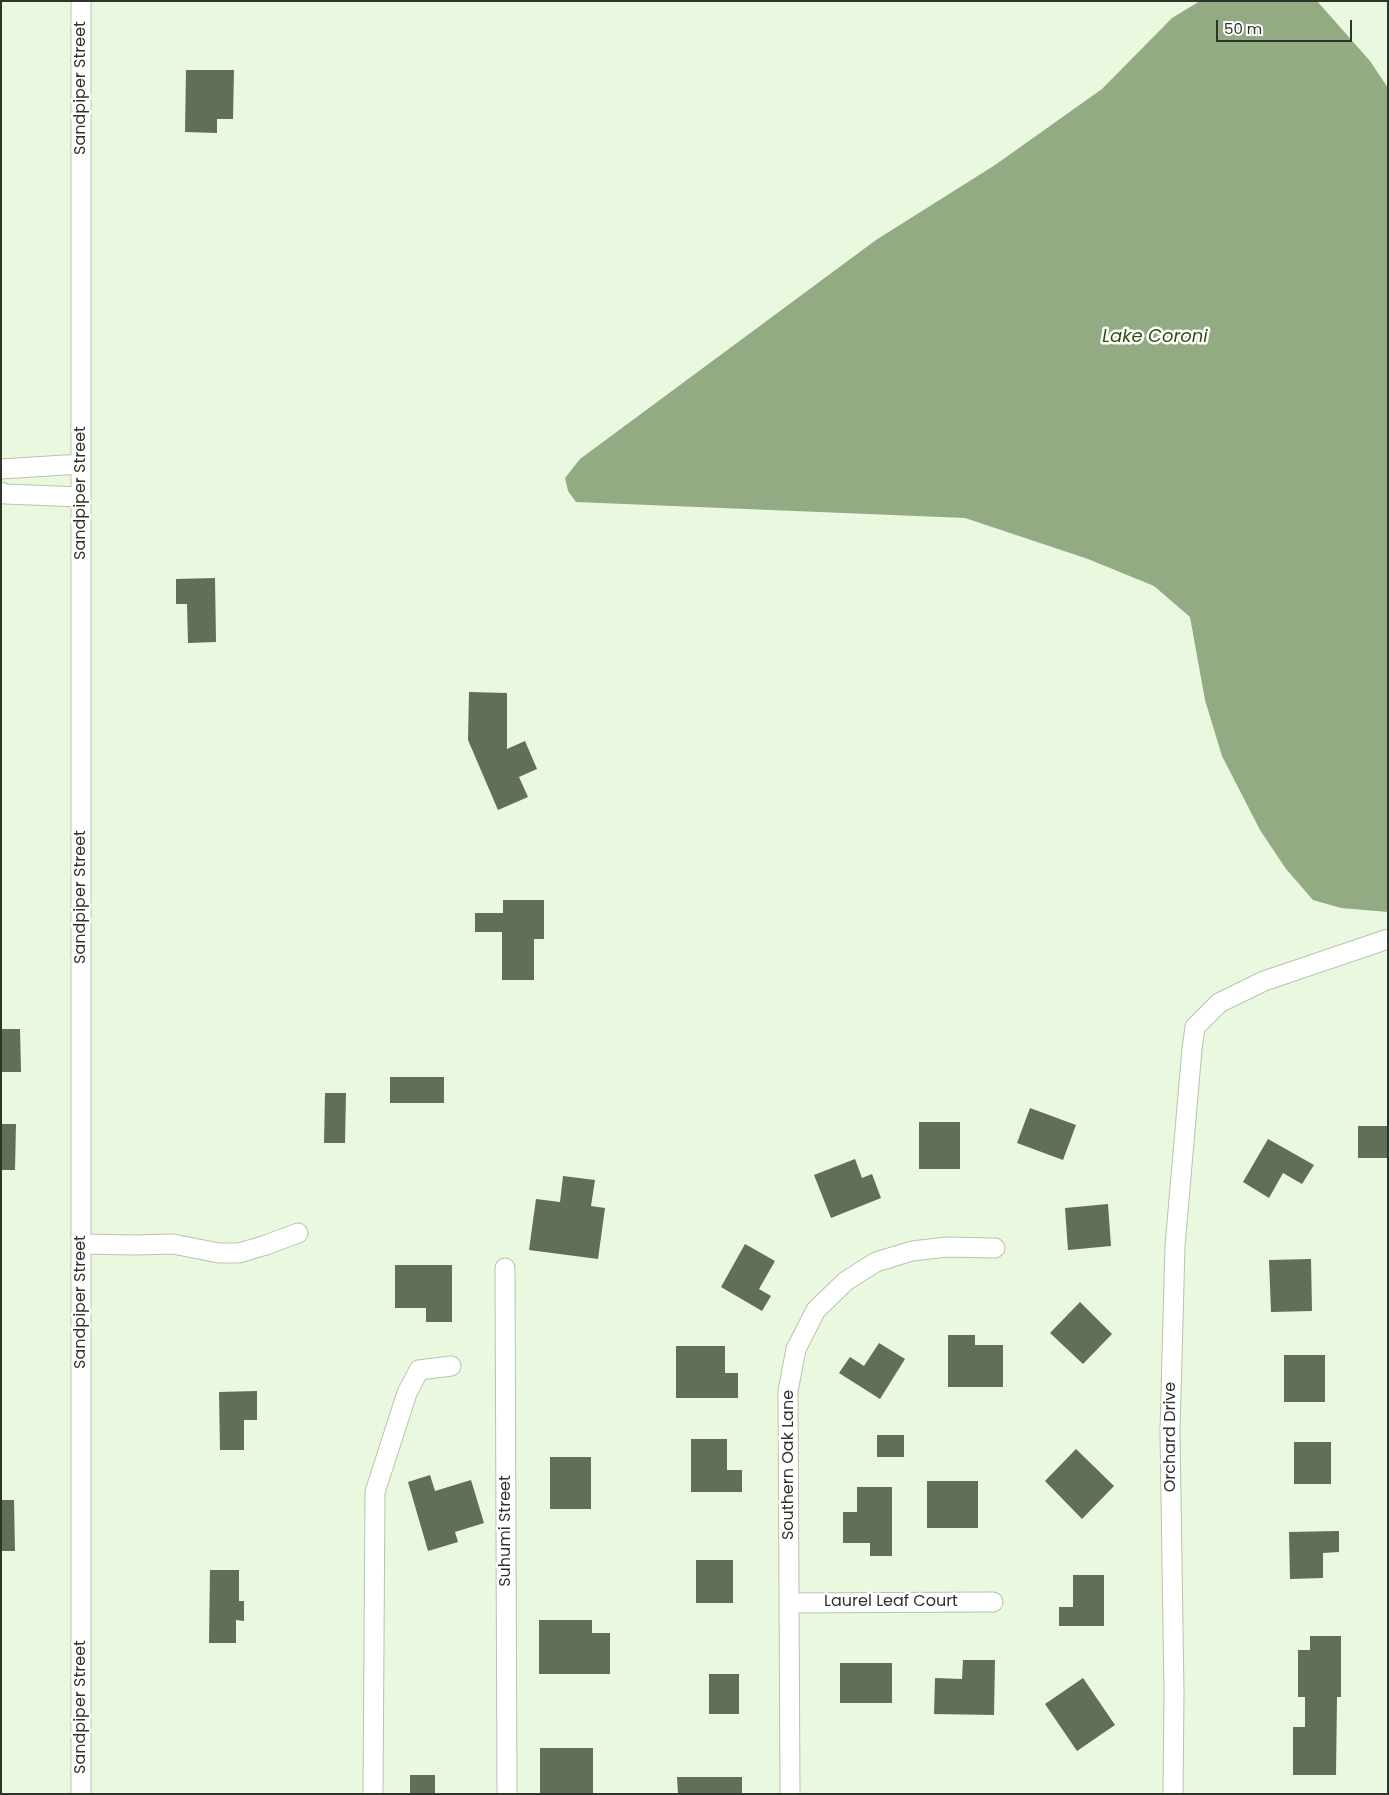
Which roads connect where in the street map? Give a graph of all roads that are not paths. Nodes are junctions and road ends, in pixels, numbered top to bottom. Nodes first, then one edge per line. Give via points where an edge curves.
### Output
1 (81, 1) edge
2 (81, 464) junction
3 (1, 469) edge
4 (1, 492) edge
5 (81, 497) junction
6 (1388, 940) edge
7 (298, 1234) dead end
8 (81, 1244) junction
9 (995, 1248) dead end
10 (505, 1268) dead end
11 (451, 1366) dead end
12 (993, 1602) dead end
13 (789, 1603) junction
14 (81, 1794) edge
15 (373, 1794) edge
16 (507, 1794) edge
17 (790, 1794) edge
18 (1173, 1794) edge

1 - 2 street, Sandpiper Street
2 - 3 street
2 - 5 street, Sandpiper Street
4 - 5 street
5 - 8 street, Sandpiper Street
6 - 18 street, Orchard Drive via 1264,981 1219,1003 1195,1027 1176,1246 1170,1431
7 - 8 street via 238,1253 219,1253 173,1244
8 - 14 street, Sandpiper Street
9 - 13 street, Southern Oak Lane via 947,1247 912,1251 876,1262 846,1281 816,1310 796,1349 788,1391
10 - 16 street, Suhumi Street
11 - 15 street via 419,1370 407,1393 375,1492
12 - 13 street, Laurel Leaf Court
13 - 17 street, Southern Oak Lane

